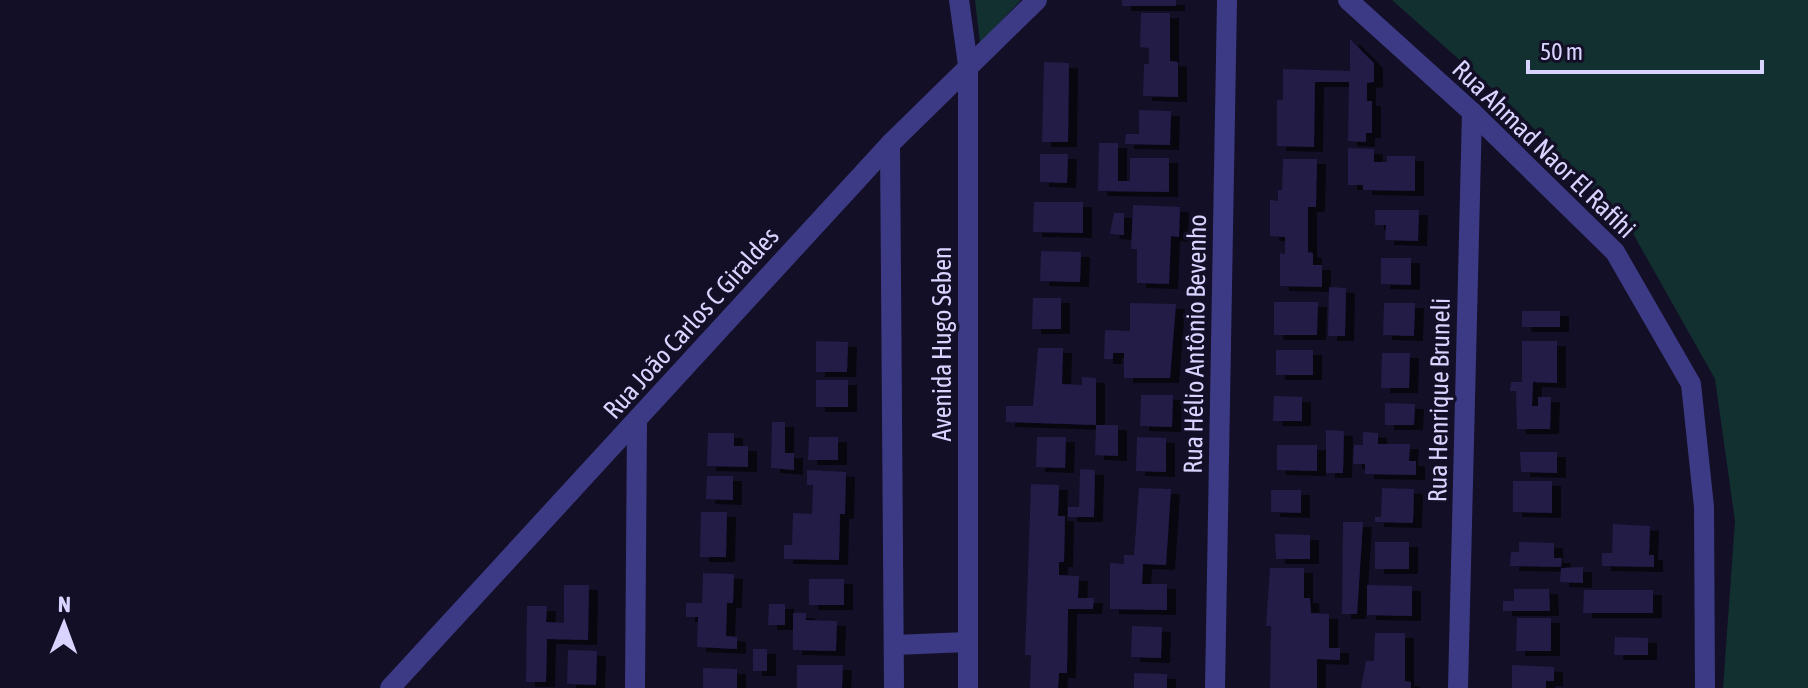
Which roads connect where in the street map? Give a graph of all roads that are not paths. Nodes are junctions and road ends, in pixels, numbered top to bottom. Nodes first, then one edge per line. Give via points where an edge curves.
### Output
1 (959, 0) edge
2 (1037, 0) edge
3 (1227, 0) edge
4 (1348, 0) edge
5 (968, 65) junction
6 (1472, 112) junction
7 (890, 144) junction
8 (637, 421) junction
9 (968, 642) junction
10 (894, 645) junction
11 (397, 684) edge
12 (635, 688) edge
13 (894, 688) edge
14 (968, 688) edge
15 (1215, 688) edge
16 (1458, 688) edge
17 (1705, 688) edge

1 - 5 street, Avenida Hugo Seben
2 - 5 street, Rua João Carlos C Giraldes
3 - 15 street, Rua Hélio Antônio Bevenho
4 - 6 street, Rua Ahmad Naor El Rafihi
5 - 7 street, Rua João Carlos C Giraldes
5 - 9 street, Avenida Hugo Seben
6 - 16 street, Rua Henrique Bruneli
6 - 17 street, Rua Ahmad Naor El Rafihi via 1615,252 1691,384 1704,507
7 - 8 street, Rua João Carlos C Giraldes
7 - 10 street, Avenida Hugo Seben
8 - 11 street, Rua João Carlos C Giraldes
8 - 12 street
9 - 10 street
9 - 14 street, Avenida Hugo Seben
10 - 13 street, Avenida Hugo Seben

